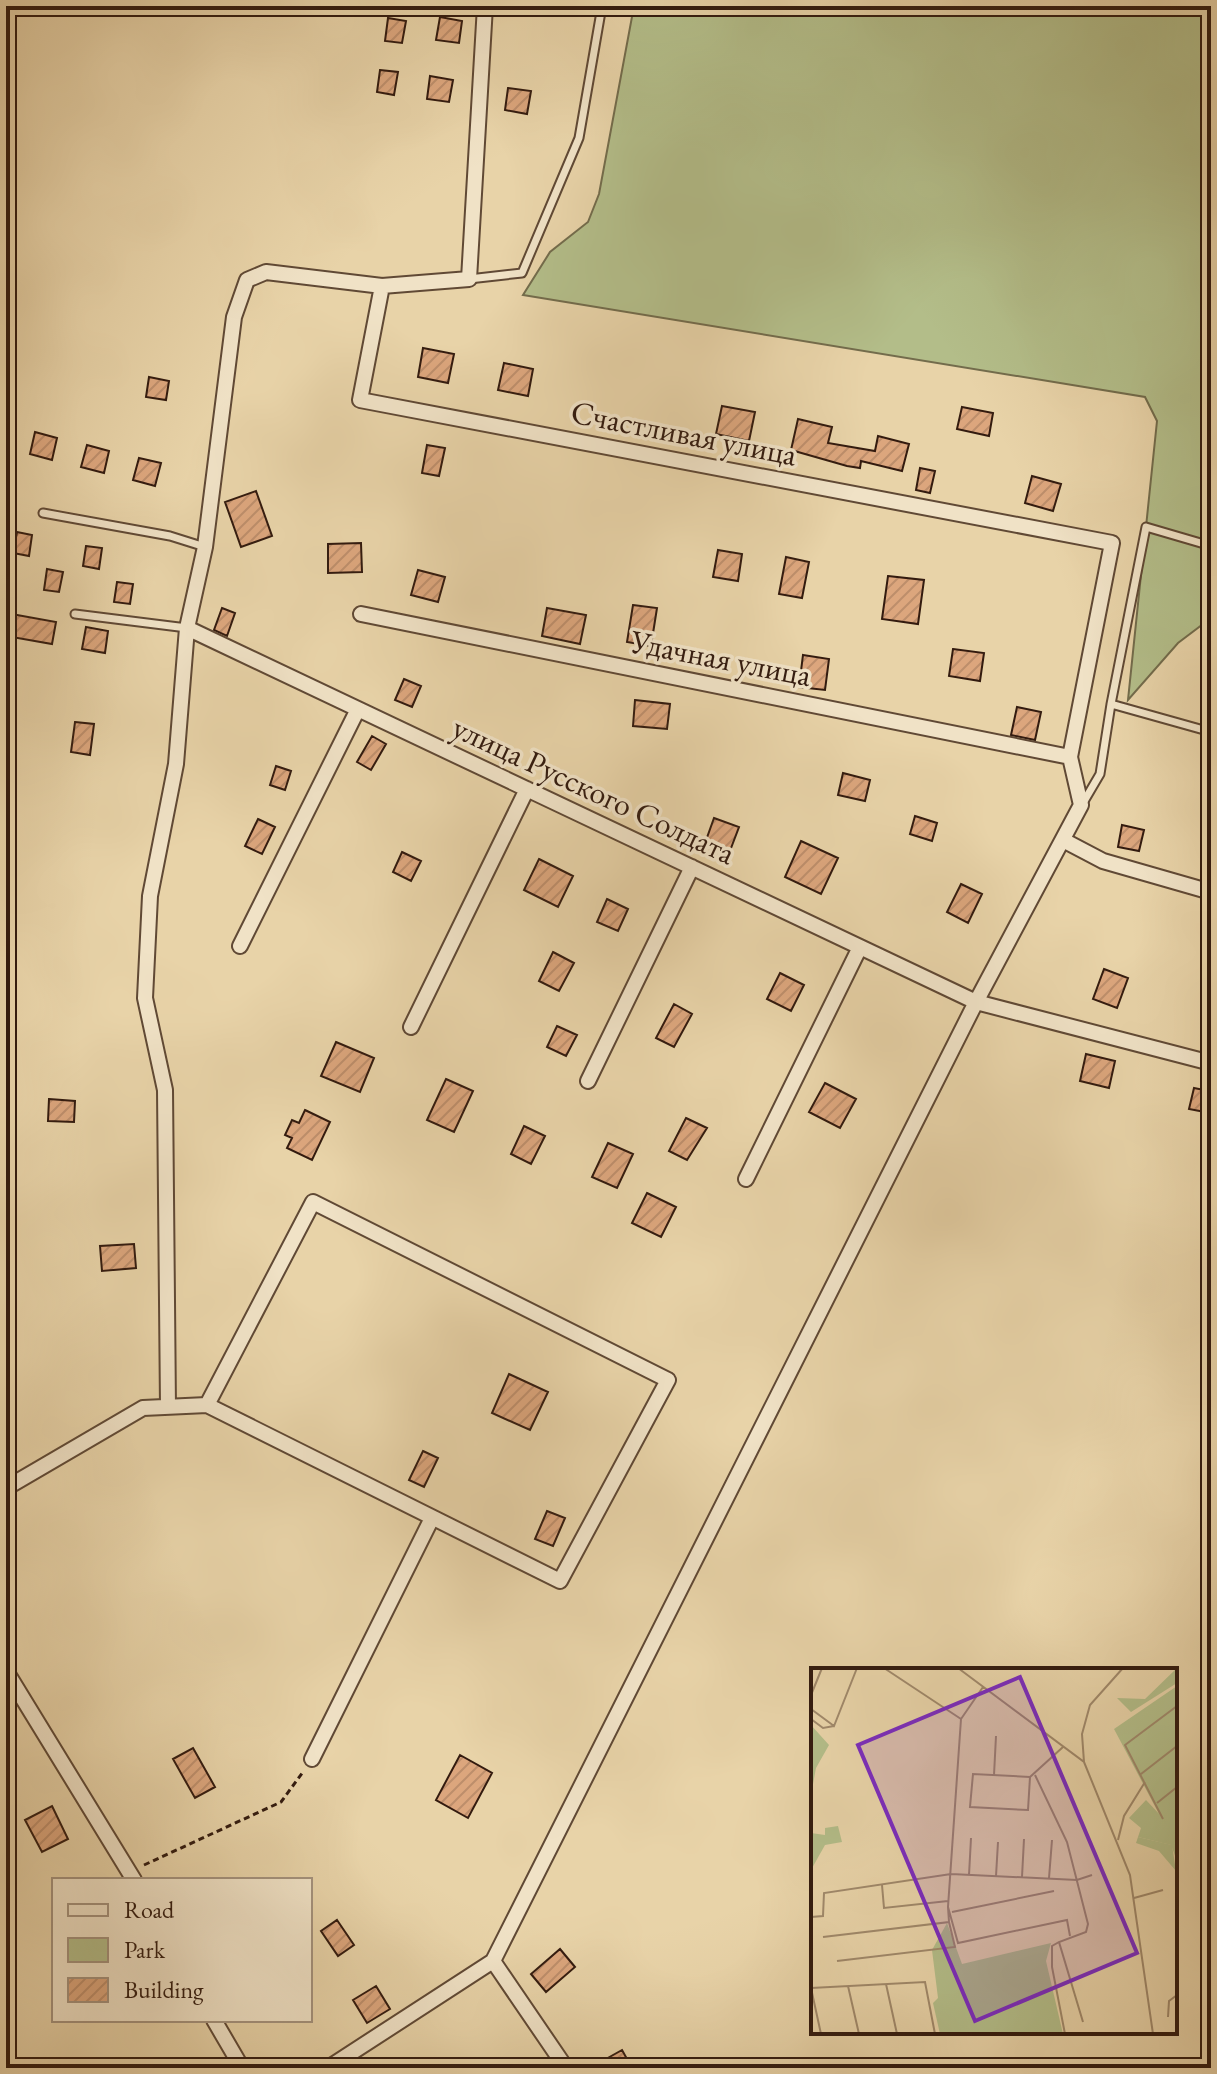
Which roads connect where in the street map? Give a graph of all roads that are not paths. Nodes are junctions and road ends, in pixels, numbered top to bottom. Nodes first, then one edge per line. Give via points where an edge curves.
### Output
1 (485, 6) edge
2 (602, 6) edge
3 (469, 279) junction
4 (382, 286) junction
5 (43, 513) dead end
6 (1211, 546) edge
7 (205, 547) junction
8 (75, 614) dead end
9 (361, 614) dead end
10 (187, 628) junction
11 (1111, 704) junction
12 (358, 709) junction
13 (1211, 732) edge
14 (1070, 757) junction
15 (527, 789) junction
16 (1081, 805) junction
17 (1063, 840) junction
18 (692, 867) junction
19 (1211, 892) edge
20 (240, 946) dead end
21 (860, 947) junction
22 (976, 1002) junction
23 (411, 1027) dead end
24 (1211, 1063) edge
25 (588, 1081) dead end
26 (746, 1179) dead end
27 (207, 1405) junction
28 (168, 1407) junction
29 (6, 1488) edge
30 (432, 1518) junction
31 (6, 1671) edge
32 (312, 1759) road end
33 (132, 1876) edge
34 (493, 1961) junction
35 (215, 2022) edge
36 (242, 2068) edge
37 (328, 2068) edge
38 (566, 2068) edge

1 - 3 street
2 - 3 lane via 579,138 522,273
3 - 4 street
4 - 7 street via 266,272 247,280 234,317
4 - 14 street, Счастливая улица via 360,400 1112,543
5 - 7 lane
6 - 11 lane via 1146,527
7 - 10 street
8 - 10 lane
9 - 14 street, Удачная улица
10 - 12 street, улица Русского Солдата
10 - 28 street via 176,764 150,896 145,998 165,1090
11 - 13 lane
11 - 16 lane via 1100,774
12 - 15 street, улица Русского Солдата
12 - 20 street
14 - 16 street
15 - 18 street, улица Русского Солдата
15 - 23 street
16 - 17 street
17 - 19 street via 1103,861
17 - 22 street
18 - 21 street, улица Русского Солдата
18 - 25 street
21 - 22 street, улица Русского Солдата
21 - 26 street
22 - 24 street, улица Русского Солдата
22 - 34 street
27 - 28 street
27 - 30 street
27 - 30 street via 313,1202 668,1380 560,1581
28 - 29 street via 143,1408
30 - 32 street
31 - 33 street
34 - 37 street
34 - 38 street
35 - 36 street

